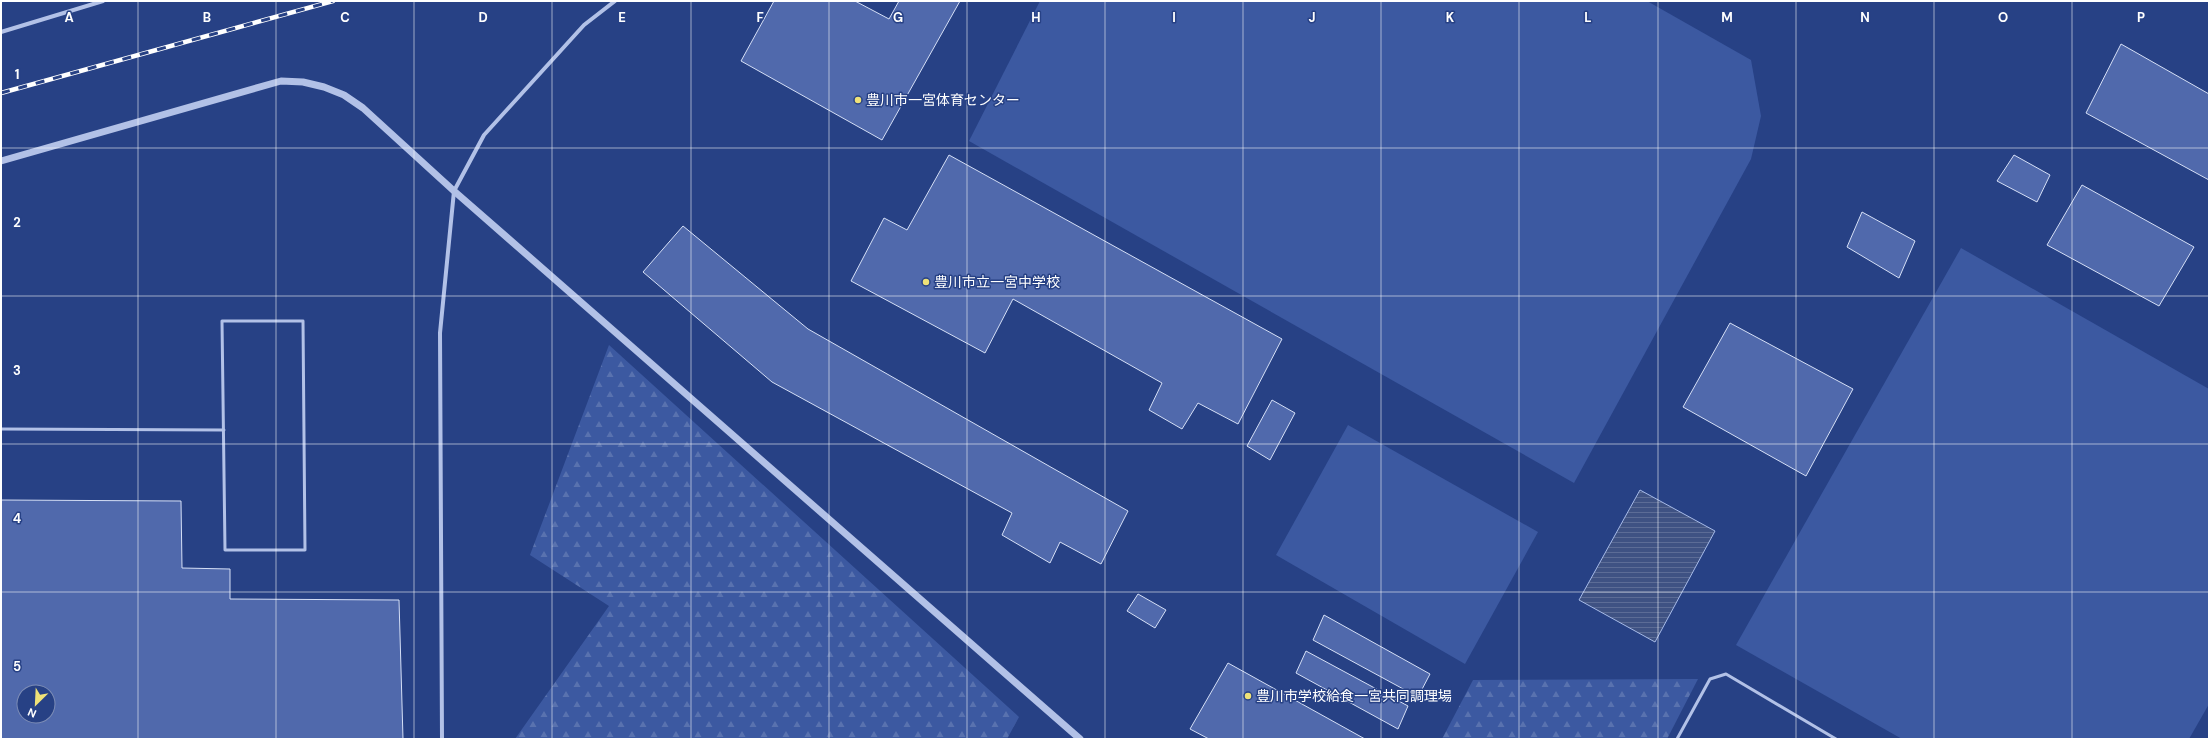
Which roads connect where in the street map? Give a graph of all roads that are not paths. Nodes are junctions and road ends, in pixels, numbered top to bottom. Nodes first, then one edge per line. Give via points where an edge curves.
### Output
1 (103, 1) edge
2 (615, 1) edge
3 (1, 32) edge
4 (1, 161) edge
5 (454, 191) junction
6 (1, 429) edge
7 (224, 430) junction
8 (442, 739) edge
9 (1080, 739) edge
10 (1678, 739) edge
11 (1836, 739) edge

1 - 3 street
2 - 5 street via 584,25 484,135
4 - 5 street via 281,81 303,82 344,95 363,108
5 - 8 street via 440,334
5 - 9 street
6 - 7 lane
7 - 7 lane via 225,550 305,550 303,322 222,321
10 - 11 lane via 1710,679 1726,674

